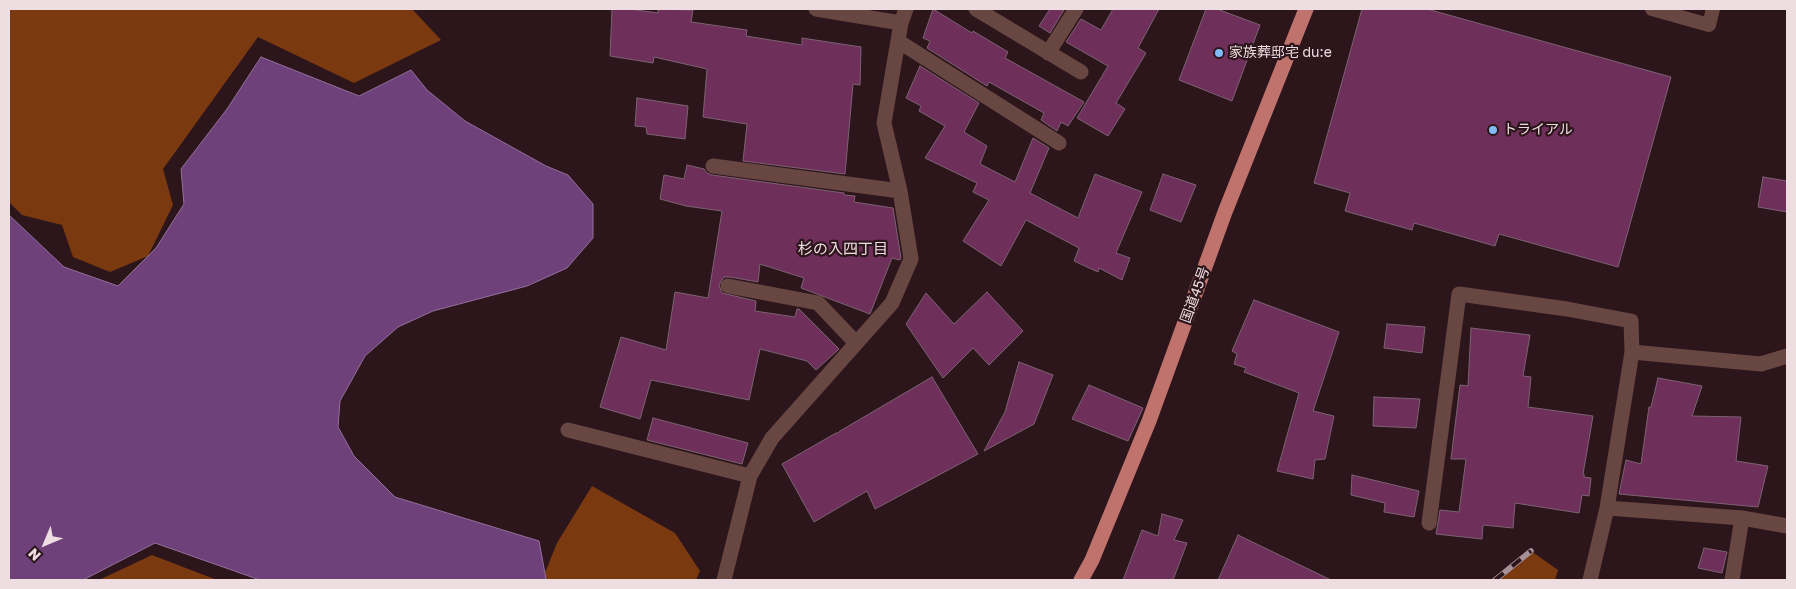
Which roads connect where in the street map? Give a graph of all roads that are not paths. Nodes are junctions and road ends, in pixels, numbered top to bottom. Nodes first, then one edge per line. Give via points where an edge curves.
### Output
1 (816, 9) edge
2 (976, 9) edge
3 (1076, 9) edge
4 (1306, 9) edge
5 (1652, 9) edge
6 (1713, 9) edge
7 (904, 16) edge
8 (898, 41) junction
9 (1048, 53) junction
10 (1081, 72) dead end
11 (1059, 143) dead end
12 (713, 166) dead end
13 (900, 191) junction
14 (728, 286) dead end
15 (856, 344) junction
16 (1632, 352) junction
17 (1787, 356) edge
18 (568, 430) dead end
19 (750, 476) junction
20 (1607, 508) junction
21 (1742, 518) junction
22 (1429, 523) dead end
23 (1787, 526) edge
24 (724, 580) edge
25 (1081, 580) edge
26 (1590, 580) edge
27 (1732, 580) edge

1 - 7 street
2 - 9 street
3 - 9 street
4 - 25 highway, 国道45号 via 1225,212 1149,421
5 - 6 lane via 1709,25
7 - 8 street
8 - 11 street
8 - 13 street via 884,123
9 - 10 street
12 - 13 street
13 - 15 street via 911,259 892,302
14 - 15 street via 818,303
15 - 19 street via 772,438
16 - 17 street via 1760,364
16 - 20 street
16 - 22 street via 1631,321 1459,294
18 - 19 street
19 - 24 street
20 - 21 street
20 - 26 street
21 - 23 street
21 - 27 street

